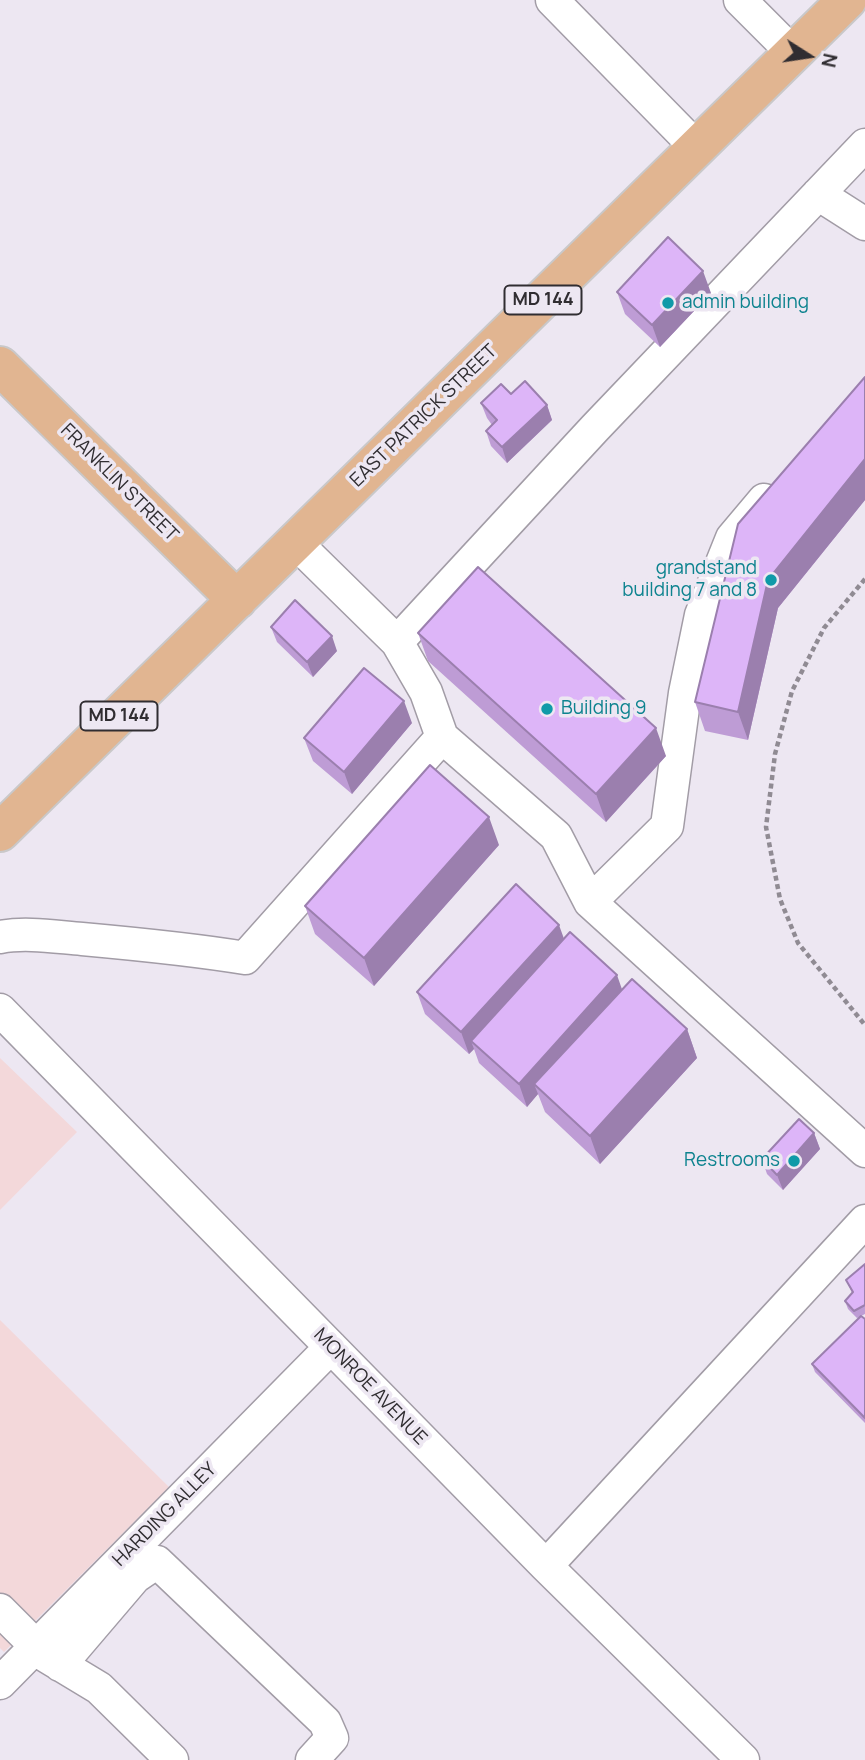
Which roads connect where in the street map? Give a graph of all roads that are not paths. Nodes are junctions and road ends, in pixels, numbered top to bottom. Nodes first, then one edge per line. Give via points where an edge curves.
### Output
1 (552, 0) edge
2 (740, 0) edge
3 (847, 0) edge
4 (794, 54) junction
5 (865, 145) edge
6 (698, 149) junction
7 (818, 194) junction
8 (865, 224) edge
9 (0, 366) edge
10 (785, 475) edge
11 (295, 542) junction
12 (237, 600) junction
13 (397, 642) junction
14 (442, 737) junction
15 (0, 832) edge
16 (590, 902) junction
17 (0, 937) edge
18 (0, 1010) edge
19 (865, 1151) edge
20 (865, 1221) edge
21 (331, 1347) junction
22 (545, 1566) junction
23 (0, 1610) edge
24 (48, 1655) junction
25 (0, 1683) edge
26 (723, 1753) edge
27 (172, 1760) edge
28 (312, 1760) edge

1 - 6 street
2 - 4 street
3 - 4 main road, EAST PATRICK STREET / MD 144
4 - 6 main road, EAST PATRICK STREET / MD 144
5 - 7 street
6 - 11 main road, EAST PATRICK STREET / MD 144
7 - 8 street
7 - 13 street
9 - 12 main road, FRANKLIN STREET
10 - 16 street via 732,538 701,615 667,826
11 - 12 main road, EAST PATRICK STREET / MD 144
11 - 13 street
12 - 15 main road, EAST PATRICK STREET / MD 144
13 - 14 street via 426,692
14 - 16 street via 556,836
14 - 17 street via 245,958 112,942
16 - 19 street
18 - 21 street, MONROE AVENUE
20 - 22 street
21 - 22 street, MONROE AVENUE
21 - 24 street, HARDING ALLEY
22 - 26 street, MONROE AVENUE
23 - 24 street
24 - 25 street, HARDING ALLEY
24 - 27 street via 99,1688
24 - 28 street via 157,1562 325,1722 332,1738

